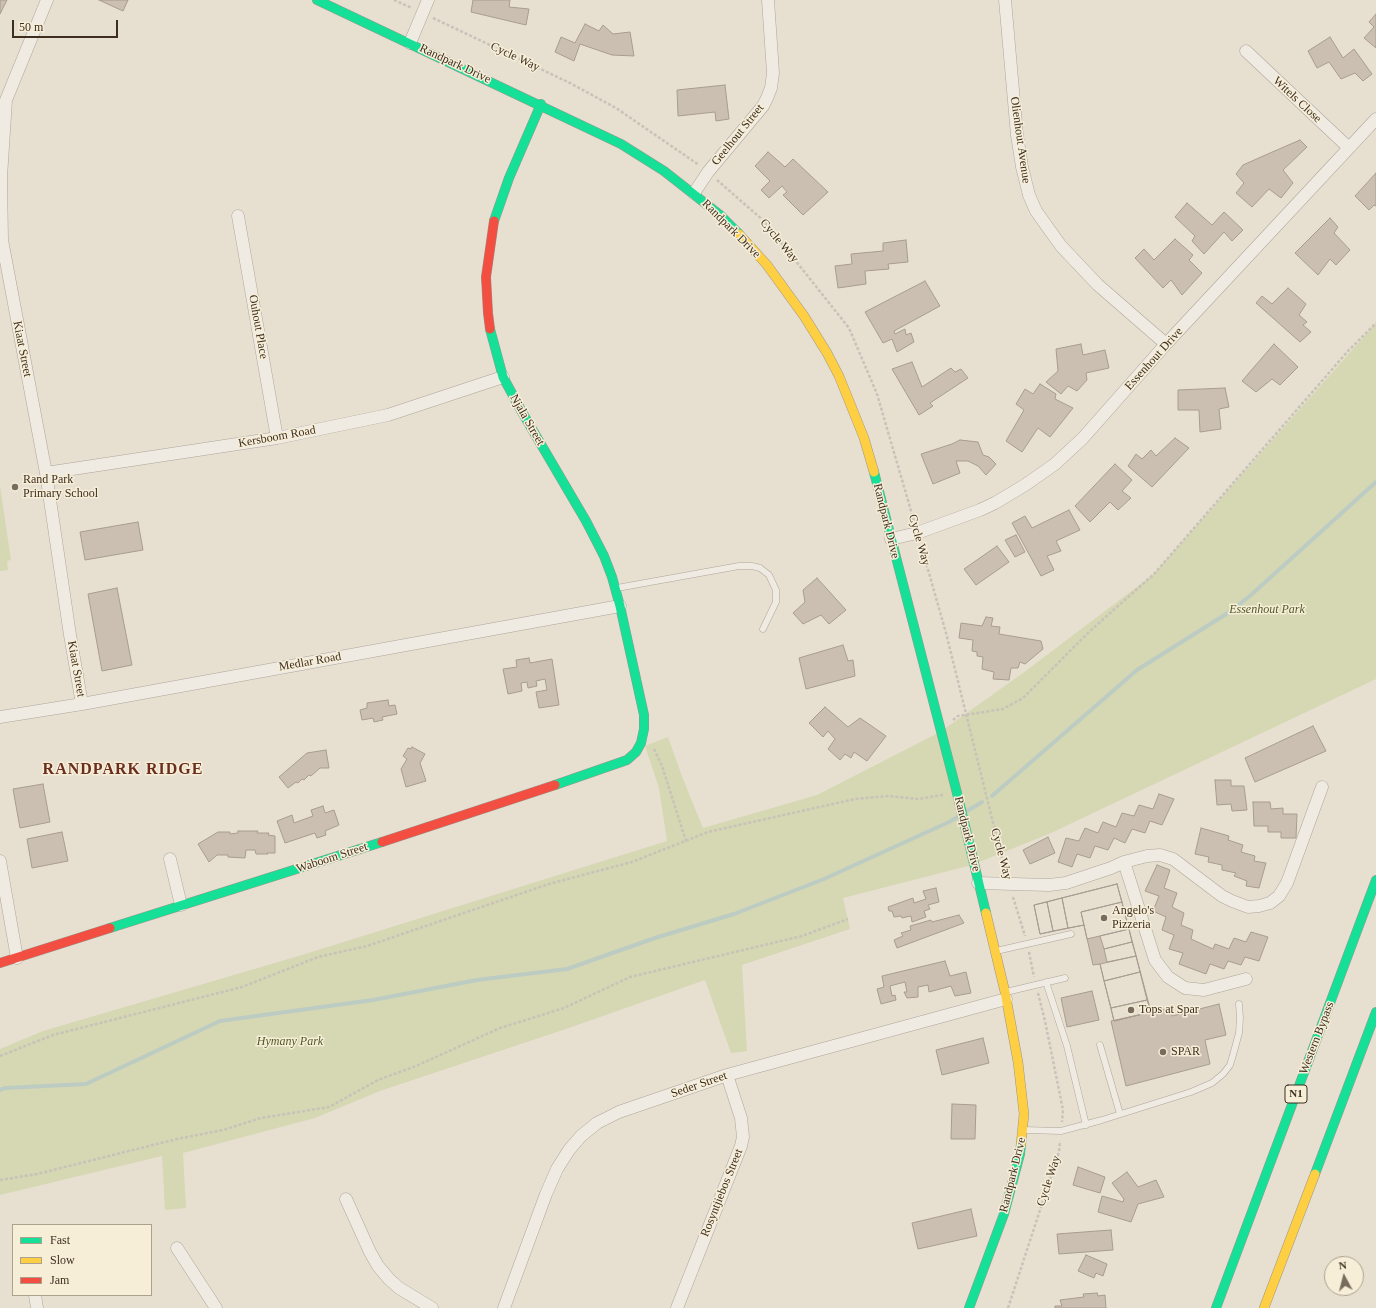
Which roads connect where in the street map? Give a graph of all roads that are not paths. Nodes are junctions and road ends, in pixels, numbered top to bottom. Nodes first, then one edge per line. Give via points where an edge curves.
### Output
1 (47, 0) edge
2 (317, 0) edge
3 (428, 0) edge
4 (768, 0) edge
5 (1005, 0) edge
6 (410, 43) junction
7 (1246, 51) dead end
8 (3, 99) edge
9 (541, 104) junction
10 (1376, 119) edge
11 (1349, 148) junction
12 (694, 193) junction
13 (238, 216) dead end
14 (1, 241) edge
15 (1166, 344) junction
16 (503, 377) junction
17 (277, 438) junction
18 (46, 473) junction
19 (891, 539) junction
20 (615, 588) junction
21 (620, 606) junction
22 (763, 629) dead end
23 (82, 704) junction
24 (0, 717) edge
25 (644, 729) joint
26 (1322, 787) dead end
27 (170, 859) dead end
28 (0, 861) edge
29 (1124, 862) junction
30 (1376, 880) edge
31 (978, 883) junction
32 (181, 905) junction
33 (1072, 934) dead end
34 (995, 951) junction
35 (17, 958) junction
36 (0, 964) edge
37 (1065, 978) dead end
38 (1246, 979) dead end
39 (1046, 982) junction
40 (1005, 996) junction
41 (1239, 1004) dead end
42 (1376, 1012) edge
43 (1100, 1045) dead end
44 (727, 1076) junction
45 (1120, 1114) junction
46 (1086, 1125) junction
47 (1023, 1130) junction
48 (346, 1199) dead end
49 (177, 1248) dead end
50 (35, 1296) edge
51 (37, 1308) edge
52 (216, 1308) edge
53 (432, 1308) edge
54 (504, 1308) edge
55 (677, 1308) edge
56 (969, 1308) edge
57 (1216, 1308) edge
58 (1264, 1308) edge

1 - 8 street, Kiaat Street
2 - 6 main road, Randpark Drive
3 - 6 street
4 - 12 street, Geelhout Street via 771,88 764,106 708,172
5 - 15 street, Olienhout Avenue via 1017,135 1028,194 1036,211 1061,246 1098,285
6 - 9 main road, Randpark Drive
7 - 11 street, Witels Close
8 - 14 street, Kiaat Street
9 - 12 main road, Randpark Drive via 621,144
9 - 16 main road, Njala Street via 502,196 490,237 486,277 488,313
10 - 11 street, Essenhout Drive
11 - 15 street, Essenhout Drive
12 - 19 main road, Randpark Drive via 720,215 767,265 793,298 827,353 864,438
13 - 17 street, Ouhout Place
14 - 18 street, Kiaat Street
15 - 19 street, Essenhout Drive via 1083,438 1055,464 1025,485 980,510 917,533
16 - 17 street, Kersboom Road via 388,415
16 - 20 main road, Njala Street via 586,521 604,556
17 - 18 street, Kersboom Road
18 - 23 street, Kiaat Street
19 - 31 main road, Randpark Drive
20 - 21 main road, Njala Street
20 - 22 lane via 739,566 760,568 769,575 776,590 776,602
21 - 23 street, Medlar Road
21 - 25 main road, Njala Street via 641,700
23 - 24 street, Medlar Road
25 - 32 main road, Waboom Street via 636,752 616,765
26 - 29 street via 1287,883 1279,896 1270,903 1248,908 1222,896 1173,859 1160,855
27 - 32 street
28 - 35 street
29 - 31 street via 1066,883
29 - 38 street via 1155,960 1168,977 1185,988 1204,990
30 - 57 main road, Western Bypass / N1
31 - 34 main road, Randpark Drive
32 - 35 main road, Waboom Street
33 - 34 lane
34 - 40 main road, Randpark Drive
35 - 36 main road, Waboom Street
37 - 39 lane
39 - 40 lane
39 - 46 lane via 1067,1046
40 - 44 street, Seder Street
40 - 47 main road, Randpark Drive via 1018,1062 1024,1114
41 - 45 lane via 1239,1033 1230,1065 1223,1074 1212,1083 1191,1092
42 - 58 main road
43 - 45 lane
44 - 54 street, Seder Street via 619,1112 597,1123 581,1136 557,1169
44 - 55 street, Rosyntjiebos Street via 741,1118 741,1146
45 - 46 lane
46 - 47 lane via 1061,1131
47 - 56 main road, Randpark Drive via 1020,1154 1004,1214
48 - 53 street via 378,1266 399,1288
49 - 52 street
50 - 51 street

